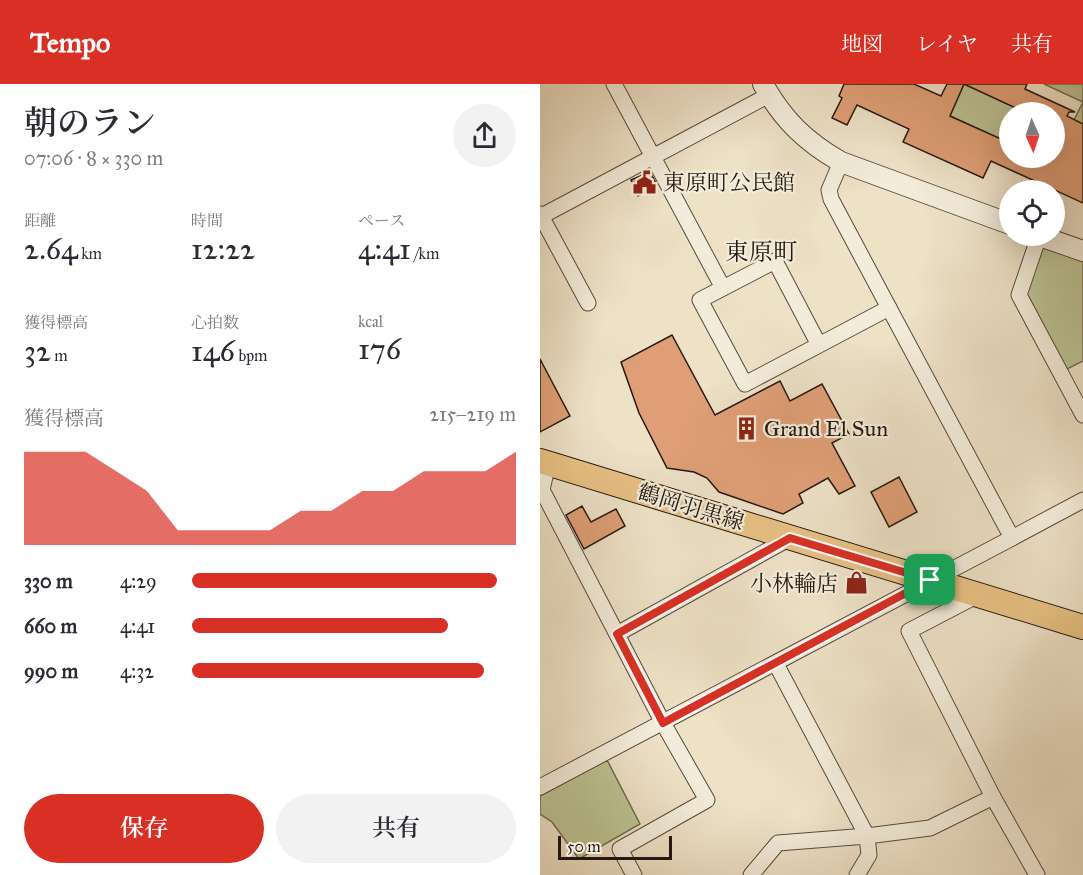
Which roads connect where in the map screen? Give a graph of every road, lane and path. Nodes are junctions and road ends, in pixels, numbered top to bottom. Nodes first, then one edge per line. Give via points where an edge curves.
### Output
1 (615, 84) edge
2 (766, 90) edge
3 (653, 157) junction
4 (841, 162) junction
5 (540, 215) edge
6 (999, 220) edge
7 (1065, 245) edge
8 (1036, 246) edge
9 (1083, 251) edge
10 (723, 288) junction
11 (588, 303) dead end
12 (889, 308) junction
13 (819, 345) junction
14 (1083, 415) edge
15 (544, 462) edge
16 (1083, 500) edge
17 (790, 538) junction
18 (1012, 538) junction
19 (930, 580) junction
20 (978, 595) junction
21 (1083, 627) edge
22 (617, 634) junction
23 (776, 664) junction
24 (663, 723) junction
25 (542, 782) edge
26 (993, 797) junction
27 (867, 836) junction
28 (634, 875) edge
29 (751, 875) edge
30 (857, 875) edge
31 (1037, 875) edge

1 - 3 street
2 - 3 street
2 - 4 street via 797,133
3 - 5 street
3 - 10 street
4 - 6 street
4 - 12 street via 829,190 831,199
5 - 11 street
7 - 9 street
8 - 14 street via 1019,295
10 - 13 street via 775,261
10 - 13 street via 700,300 745,384
12 - 13 street
12 - 18 street
15 - 17 main road, 鶴岡羽黒線
15 - 22 street via 542,490
16 - 18 street
17 - 19 main road, 鶴岡羽黒線
17 - 22 street
18 - 19 street
19 - 20 main road, 鶴岡羽黒線
19 - 23 street
20 - 21 main road, 鶴岡羽黒線
20 - 26 street via 909,631
22 - 24 street
23 - 24 street
23 - 27 street
24 - 25 street
24 - 28 street via 707,801 620,849
26 - 27 street via 930,828
26 - 31 street
27 - 29 street via 777,843
27 - 30 street via 869,855

